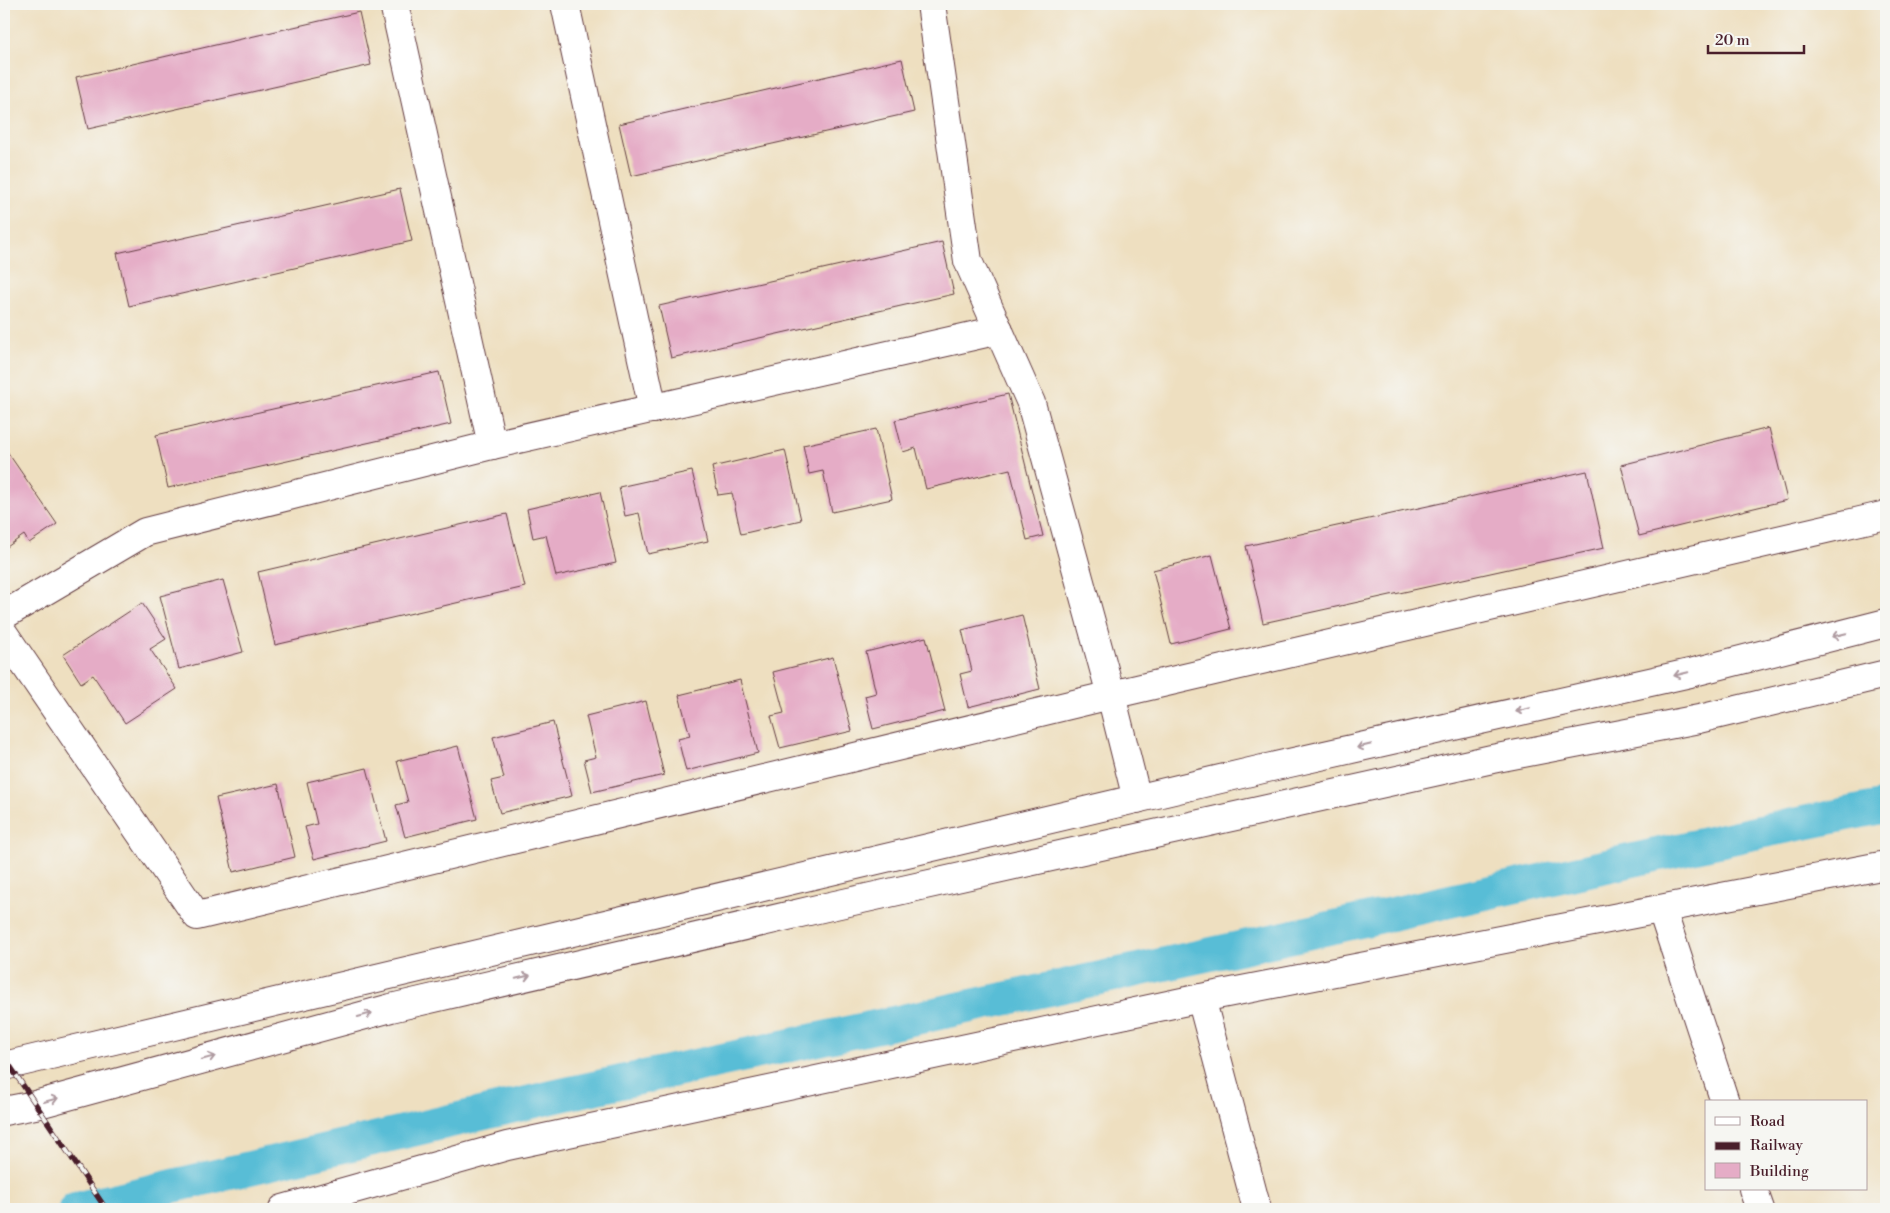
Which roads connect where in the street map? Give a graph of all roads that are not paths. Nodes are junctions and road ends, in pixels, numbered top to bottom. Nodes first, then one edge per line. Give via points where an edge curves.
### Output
1 (394, 4) edge
2 (565, 4) edge
3 (931, 4) edge
4 (999, 330) junction
5 (653, 409) junction
6 (492, 445) junction
7 (1886, 515) edge
8 (4, 616) edge
9 (1886, 623) edge
10 (4, 634) edge
11 (1886, 674) edge
12 (1111, 695) junction
13 (1137, 799) junction
14 (1886, 865) edge
15 (1662, 910) junction
16 (1200, 998) junction
17 (4, 1066) edge
18 (1723, 1100) edge
19 (4, 1111) edge
20 (1753, 1190) edge
21 (283, 1209) edge
22 (1257, 1209) edge
23 (1760, 1209) edge

1 - 6 street
2 - 5 street
3 - 4 street via 968,261
4 - 5 street
4 - 12 street via 1031,403
5 - 6 street
6 - 8 street via 145,532
7 - 12 street
9 -> 13 street via 1690,672
10 - 12 street via 197,916
19 -> 11 street via 391,1008 826,907 1492,759 1699,719
12 - 13 street
13 - 17 street
14 - 15 street
15 - 16 street
15 - 18 street
16 - 21 street via 507,1146
16 - 22 street
20 - 23 street

